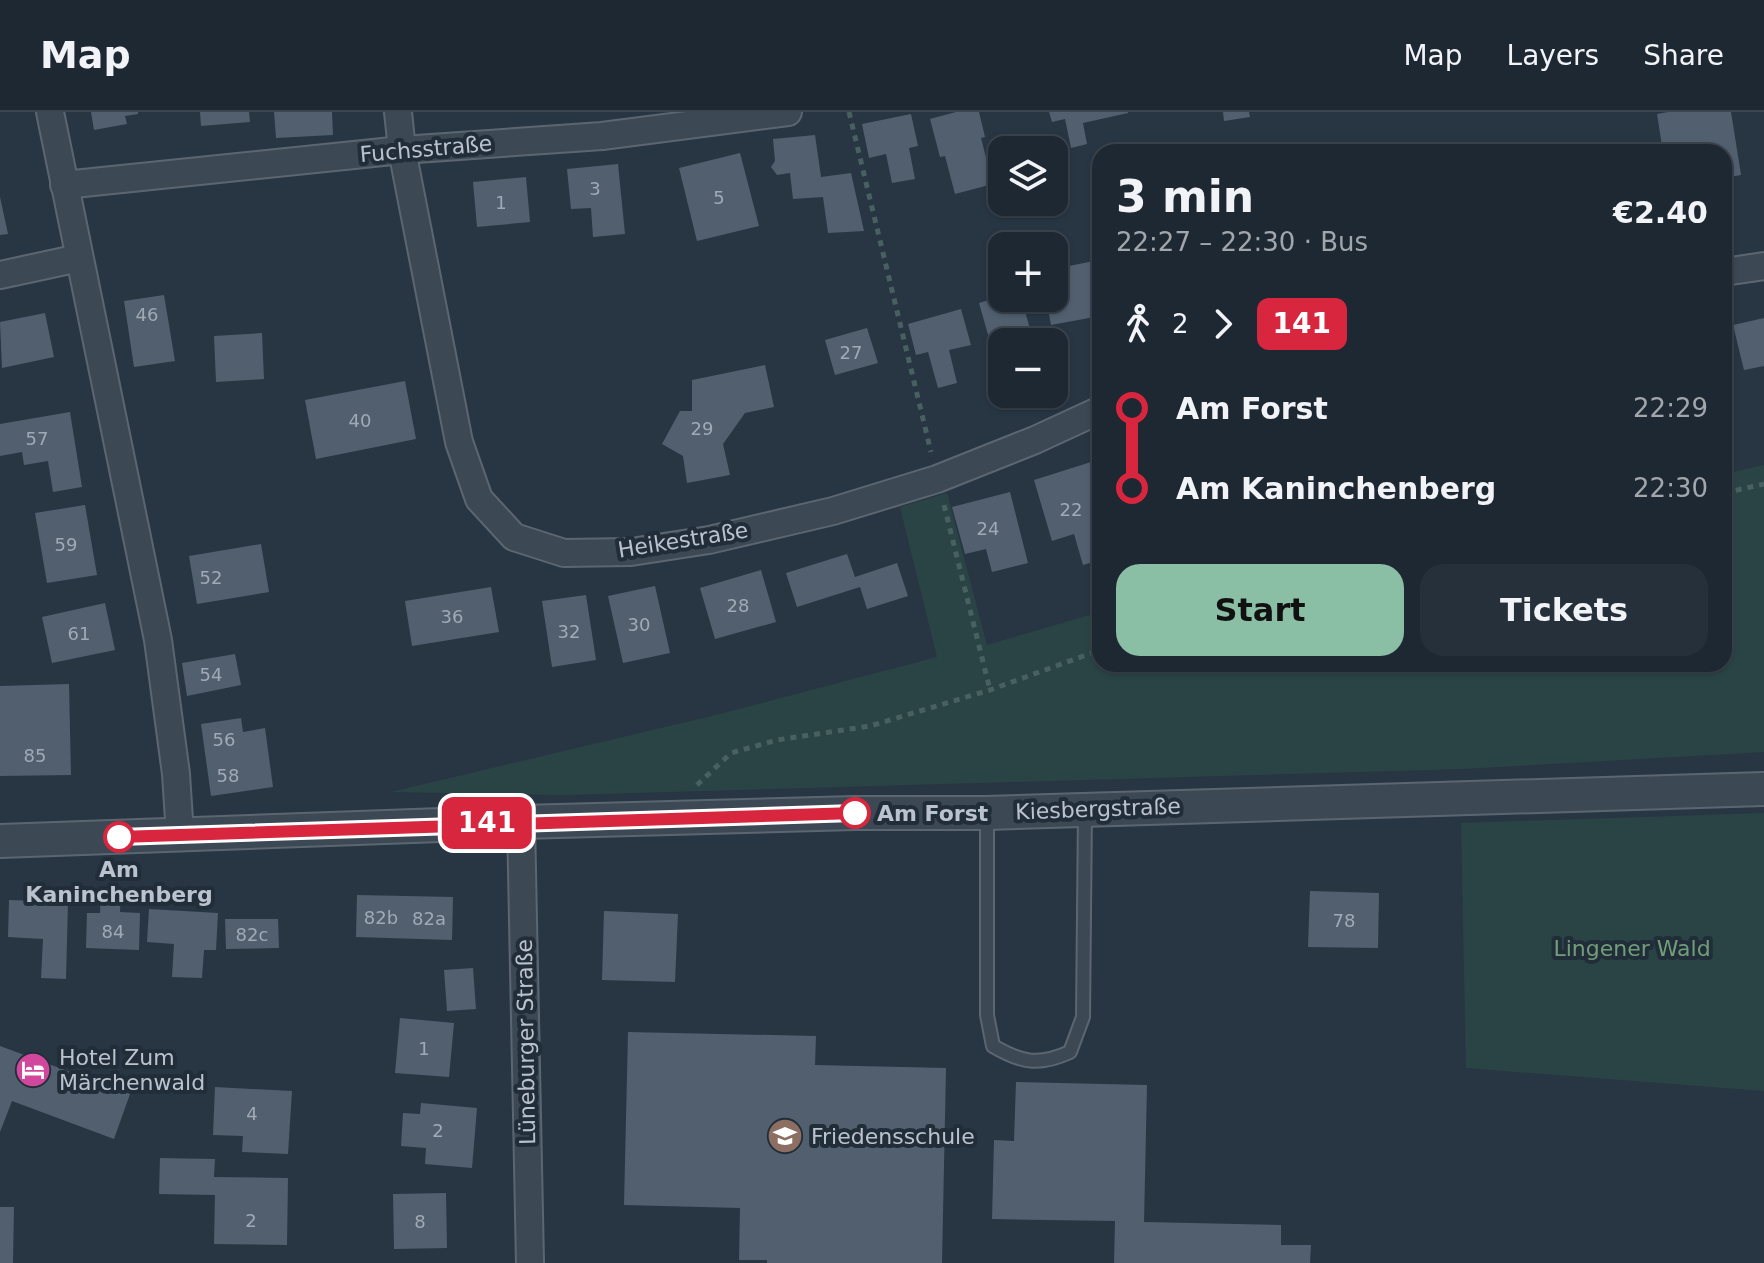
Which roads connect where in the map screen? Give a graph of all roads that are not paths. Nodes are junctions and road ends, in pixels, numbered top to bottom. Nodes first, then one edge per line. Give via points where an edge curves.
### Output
1 (50, 112) edge
2 (398, 112) edge
3 (788, 112) edge
4 (402, 150) junction
5 (64, 185) junction
6 (79, 258) junction
7 (1764, 266) edge
8 (1732, 271) edge
9 (0, 275) edge
10 (1092, 414) edge
11 (1764, 789) edge
12 (1084, 809) junction
13 (987, 813) junction
14 (521, 822) junction
15 (180, 835) junction
16 (0, 841) edge
17 (530, 1263) edge

1 - 5 street
2 - 4 street, Heikestraße
3 - 4 street, Fuchsstraße via 602,136
4 - 5 street, Fuchsstraße
4 - 10 street, Heikestraße via 459,442 479,499 514,537 564,553 631,552 709,540 937,479
5 - 6 street
6 - 9 street
6 - 15 street via 158,640
7 - 8 street
11 - 12 street, Kiesbergstraße
12 - 13 street, Kiesbergstraße
12 - 13 lane via 1083,1017 1070,1052 1048,1062 1016,1059 993,1046 987,1015
13 - 14 street, Kiesbergstraße
14 - 15 street, Kiesbergstraße
14 - 17 street, Lüneburger Straße
15 - 16 street, Kiesbergstraße

